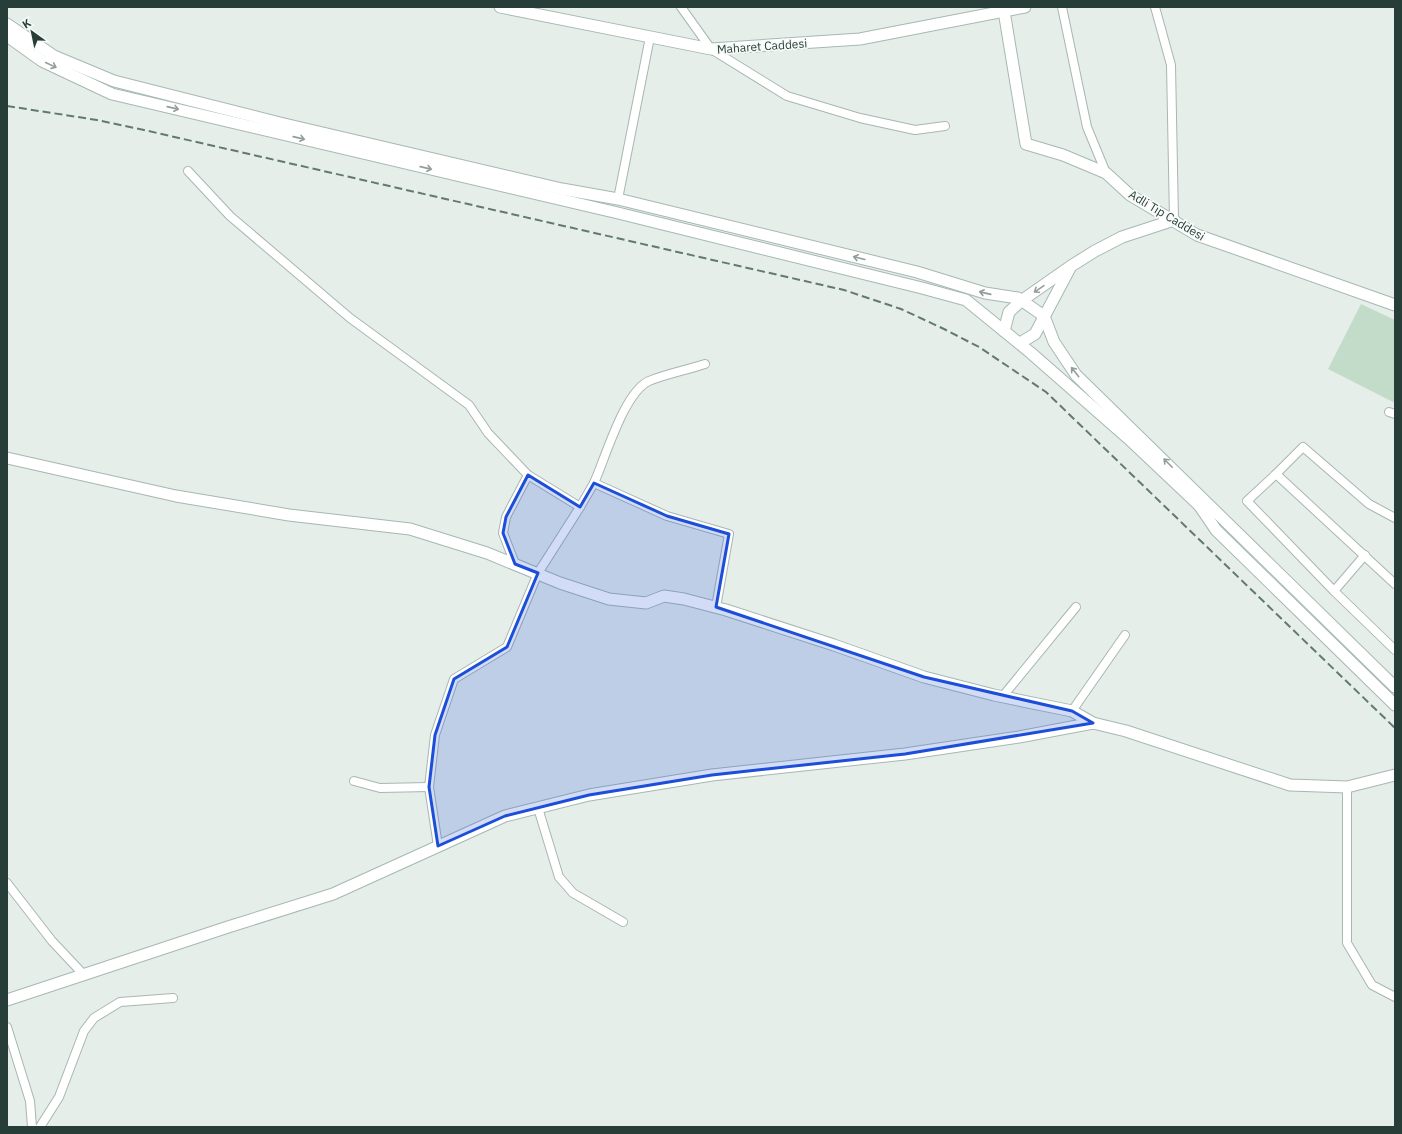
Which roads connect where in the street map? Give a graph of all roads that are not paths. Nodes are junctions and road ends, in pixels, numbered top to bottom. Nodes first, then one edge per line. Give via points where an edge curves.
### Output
1 (500, 7) edge
2 (681, 7) edge
3 (1025, 7) edge
4 (1062, 7) edge
5 (1155, 7) edge
6 (1004, 11) junction
7 (7, 24) edge
8 (7, 36) edge
9 (650, 37) junction
10 (711, 49) junction
11 (945, 126) dead end
12 (188, 171) dead end
13 (1106, 173) junction
14 (618, 199) junction
15 (1174, 220) junction
16 (1071, 266) junction
17 (1021, 300) junction
18 (1395, 305) edge
19 (1044, 316) junction
20 (1004, 331) junction
21 (1020, 344) junction
22 (705, 364) dead end
23 (7, 458) edge
24 (1276, 474) junction
25 (528, 475) junction
26 (594, 484) junction
27 (1201, 502) junction
28 (580, 507) junction
29 (1395, 518) edge
30 (1365, 555) junction
31 (515, 564) junction
32 (538, 573) junction
33 (1395, 584) edge
34 (1334, 591) junction
35 (716, 607) junction
36 (1076, 607) dead end
37 (1126, 635) dead end
38 (1395, 650) edge
39 (1395, 679) edge
40 (1395, 687) edge
41 (1003, 696) junction
42 (1395, 696) edge
43 (1395, 705) edge
44 (1072, 711) junction
45 (1093, 723) junction
46 (1394, 775) edge
47 (354, 781) dead end
48 (429, 787) junction
49 (1347, 787) junction
50 (538, 808) junction
51 (438, 846) junction
52 (7, 883) edge
53 (623, 922) dead end
54 (84, 976) junction
55 (1395, 997) edge
56 (173, 998) dead end
57 (7, 1000) edge
58 (7, 1027) edge
59 (32, 1127) edge
60 (40, 1127) edge

1 - 9 street, Maharet Caddesi
2 - 10 street
3 - 6 street, Maharet Caddesi
4 - 13 street via 1087,127
5 - 15 street via 1171,65
6 - 10 street, Maharet Caddesi via 860,39
6 - 13 street, Adli Tıp Caddesi via 1026,144 1063,155
7 - 14 street via 54,56 114,81 562,189
8 -> 20 street via 42,61 112,94 626,214 922,288 966,300
9 - 10 street, Maharet Caddesi
9 - 14 street
10 - 11 street via 787,96 860,118 915,130
12 - 25 street via 230,216 350,318 469,405 488,433
13 - 15 street, Adli Tıp Caddesi via 1130,195
17 -> 14 street
15 - 16 street via 1095,250
15 - 18 street, Adli Tıp Caddesi via 1196,235
16 -> 17 street
16 - 19 street
17 - 19 street
17 - 20 street via 1009,312
19 - 21 street via 1035,334
27 -> 19 street via 1076,375 1054,342
20 - 21 street
21 - 27 street
22 - 26 street via 648,382 631,398
23 - 31 street via 176,496 289,515 410,528
24 - 29 street via 1303,447 1369,504
24 - 30 street
24 - 34 street via 1247,501
25 - 28 street
25 - 31 street via 506,517 503,533
26 - 28 street
26 - 35 street via 666,516 729,534
27 - 39 street via 1228,516
27 - 40 street
27 - 42 street
27 - 43 street via 1216,530
28 - 32 street
30 - 33 street
30 - 34 street
31 - 32 street
32 - 35 street via 609,599 646,603 664,596 684,598
32 - 48 street via 507,647 454,679 435,735
34 - 38 street
35 - 41 street via 827,642 924,677
36 - 41 street
37 - 44 street
41 - 44 street
44 - 45 street
45 - 49 street via 1126,731 1290,785
45 - 50 street via 905,754 712,775 590,795
46 - 49 street
47 - 48 street via 380,788
48 - 51 street
49 - 55 street via 1348,943 1372,984
50 - 51 street via 505,816
50 - 53 street via 559,877 573,893
51 - 54 street via 333,894
52 - 54 street via 52,941
54 - 57 street
56 - 60 street via 120,1002 94,1018 84,1031 59,1097
58 - 59 street via 30,1101

